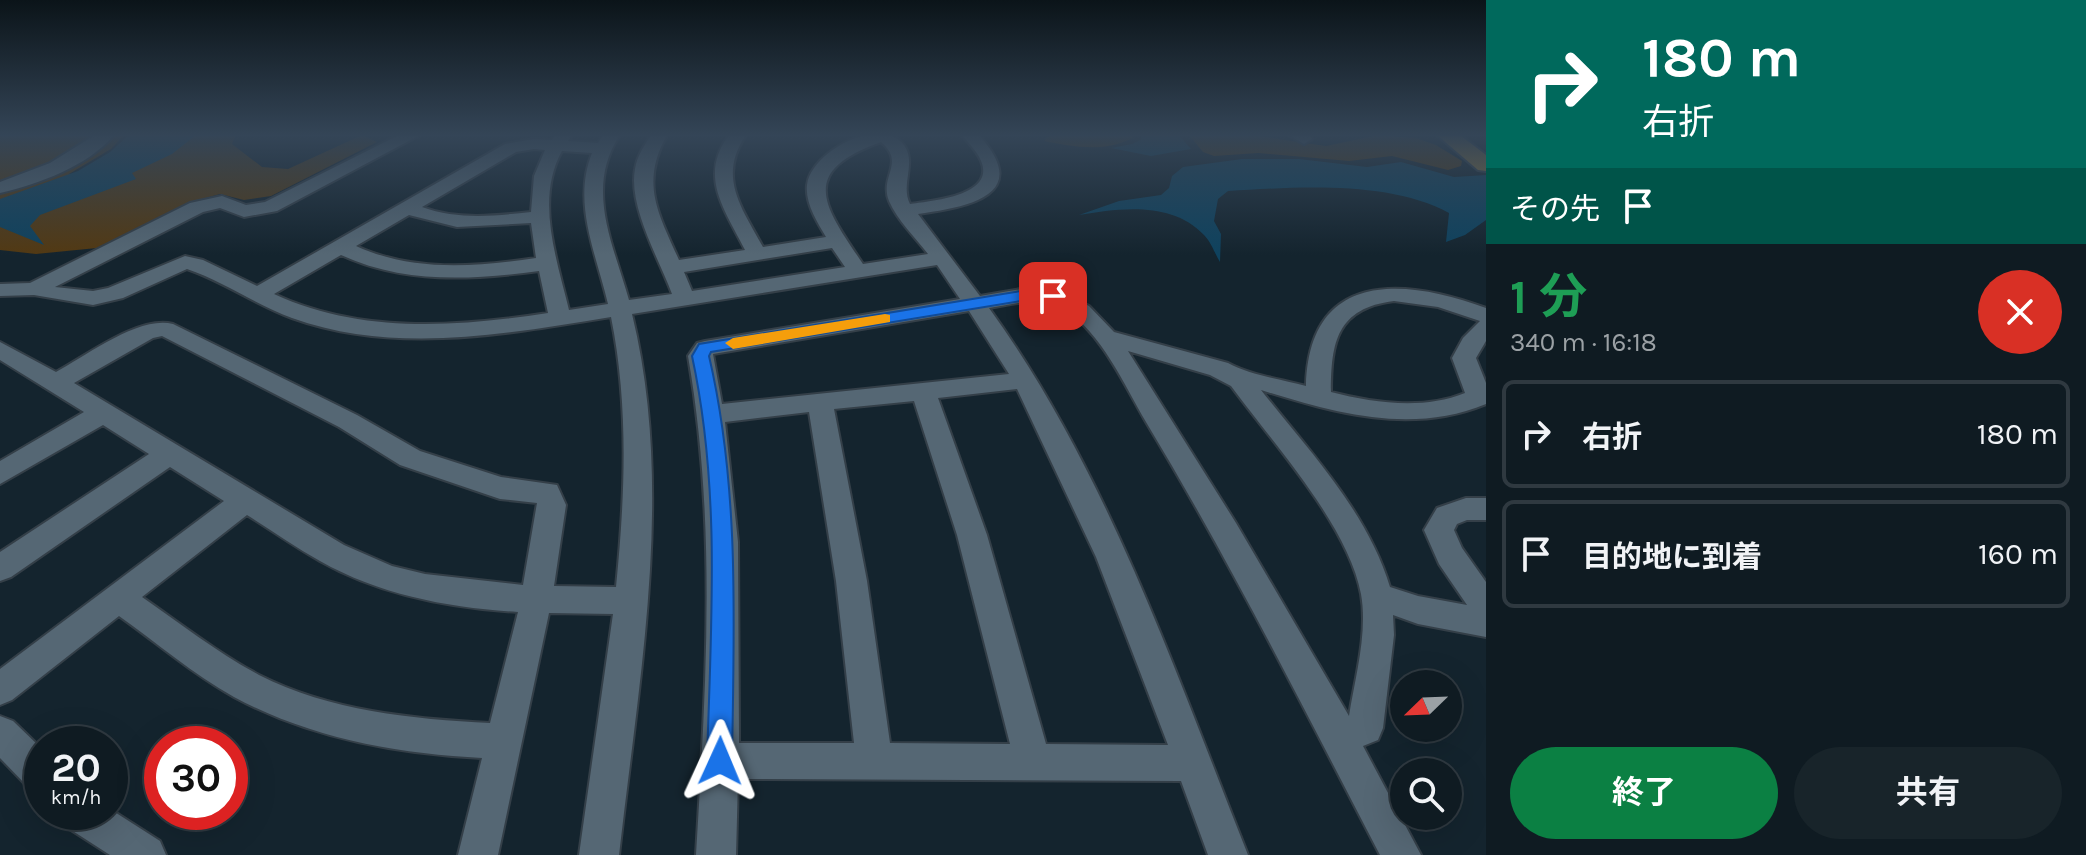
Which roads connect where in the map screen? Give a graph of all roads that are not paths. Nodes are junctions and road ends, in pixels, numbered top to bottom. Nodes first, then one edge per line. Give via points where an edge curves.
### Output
1 (42, 175) edge
2 (333, 175) edge
3 (464, 175) edge
4 (543, 175) edge
5 (597, 175) edge
6 (643, 175) edge
7 (721, 175) edge
8 (817, 175) edge
9 (899, 175) edge
10 (991, 175) edge
11 (0, 188) edge
12 (407, 208) junction
13 (905, 210) junction
14 (542, 216) junction
15 (838, 241) junction
16 (340, 247) junction
17 (757, 254) junction
18 (942, 258) junction
19 (548, 263) junction
20 (673, 267) junction
21 (857, 270) junction
22 (34, 289) junction
23 (0, 290) edge
24 (259, 294) junction
25 (684, 298) junction
26 (975, 304) junction
27 (619, 309) junction
28 (1486, 316) edge
29 (560, 317) junction
30 (1486, 327) edge
31 (1104, 337) junction
32 (0, 349) edge
33 (1025, 380) junction
34 (1240, 380) junction
35 (56, 383) junction
36 (924, 394) junction
37 (1318, 398) junction
38 (820, 404) junction
39 (103, 413) junction
40 (713, 414) junction
41 (170, 453) junction
42 (0, 474) edge
43 (246, 500) junction
44 (1486, 509) edge
45 (0, 568) edge
46 (1377, 596) junction
47 (118, 598) junction
48 (629, 600) junction
49 (536, 601) junction
50 (1486, 607) edge
51 (1486, 623) edge
52 (0, 689) edge
53 (0, 733) edge
54 (1338, 738) junction
55 (503, 741) junction
56 (24, 757) edge
57 (874, 759) junction
58 (1032, 760) junction
59 (720, 761) junction
60 (1193, 763) junction
61 (107, 830) edge
62 (146, 855) edge
63 (478, 855) edge
64 (599, 855) edge
65 (716, 855) edge
66 (1228, 855) edge
67 (1401, 855) edge

1 - 11 street
2 - 22 street via 270,207 244,211 222,202 197,207
3 - 12 street
4 - 14 street
5 - 27 street via 593,211
6 - 20 street via 644,192
7 - 17 street
8 - 15 street via 815,195
9 - 13 street via 895,191
10 - 13 street via 980,191 963,200
12 - 14 street via 468,223
12 - 16 street
13 - 18 street
14 - 19 street
15 - 17 street
15 - 21 street
16 - 19 street via 362,259 420,271 487,271
16 - 24 street
17 - 20 street
18 - 21 street
18 - 26 street
19 - 29 street
20 - 25 street
21 - 25 street
22 - 23 street
22 - 24 street via 93,298 185,262
24 - 29 street via 302,313 402,330 473,330
25 - 27 street
26 - 31 street via 1033,294 1053,296 1072,303
26 - 33 street
26 - 40 street via 705,348 700,356
27 - 29 street
27 - 48 street via 634,405 636,498
28 - 37 street via 1424,296 1383,295 1358,301 1331,324 1322,345
30 - 37 street via 1464,358 1479,397 1466,405 1388,411
31 - 34 street via 1219,369
31 - 54 street via 1254,576
32 - 35 street
33 - 36 street
33 - 60 street via 1101,531
34 - 37 street via 1254,379
34 - 46 street via 1343,516 1366,558
35 - 39 street
35 - 49 street via 147,331 165,329 410,458 500,488 547,493 552,505
36 - 38 street
36 - 58 street via 972,535
38 - 40 street
38 - 57 street via 845,521
39 - 41 street
39 - 42 street
40 - 59 street via 724,591
41 - 43 street
41 - 45 street
43 - 47 street
43 - 49 street via 333,554 393,579 461,594
44 - 50 street via 1447,516 1439,530
46 - 51 street
46 - 54 street via 1378,635 1365,728
47 - 52 street
47 - 55 street via 248,687 328,720 425,738
48 - 49 street
48 - 64 street
49 - 55 street
53 - 56 street
54 - 67 street
55 - 63 street
57 - 58 street
57 - 59 street
58 - 60 street
59 - 65 street
60 - 66 street
61 - 62 street

